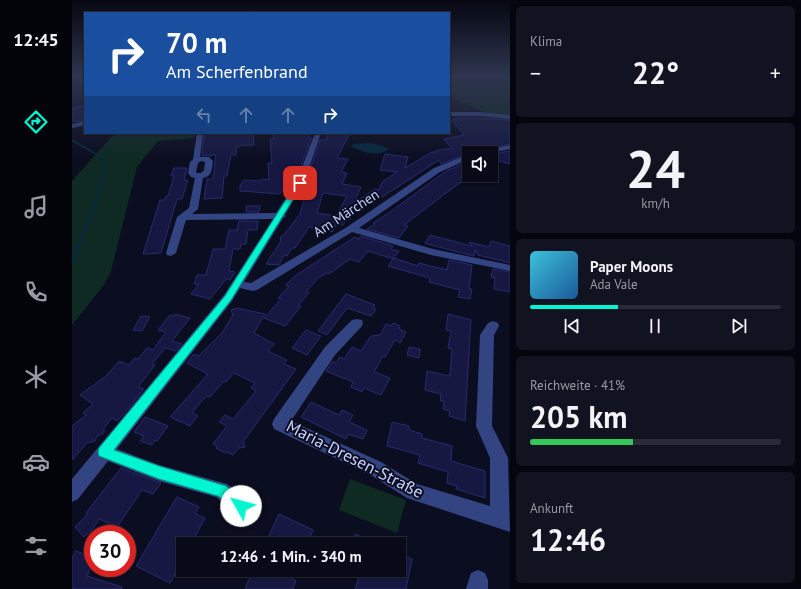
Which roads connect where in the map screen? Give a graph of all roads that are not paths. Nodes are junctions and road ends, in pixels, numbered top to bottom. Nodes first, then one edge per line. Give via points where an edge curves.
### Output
1 (450, 114) edge
2 (510, 117) edge
3 (84, 123) edge
4 (72, 126) edge
5 (200, 134) edge
6 (318, 134) edge
7 (510, 147) edge
8 (498, 150) edge
9 (462, 159) edge
10 (197, 160) junction
11 (200, 176) junction
12 (281, 216) junction
13 (182, 217) junction
14 (351, 229) junction
15 (171, 253) dead end
16 (510, 268) edge
17 (237, 284) junction
18 (357, 323) dead end
19 (493, 326) dead end
20 (104, 452) junction
21 (72, 493) edge
22 (251, 513) dead end
23 (505, 520) edge

1 - 2 street
3 - 4 street
5 - 10 street
6 - 12 street via 300,183
7 - 8 street
9 - 14 street, Am Märchen via 437,170
10 - 11 street via 194,162 192,174
10 - 11 street via 209,161 208,173
11 - 13 street via 193,209
12 - 13 street
12 - 17 street
13 - 15 street
14 - 16 street via 431,252
14 - 17 street, Am Märchen via 253,287
17 - 20 street
18 - 23 street, Maria-Dresen-Straße via 330,351 280,424 375,468 413,492
19 - 23 street, Maria-Dresen-Straße via 487,335 484,426 499,458
20 - 21 street
20 - 22 street via 159,473 221,490

